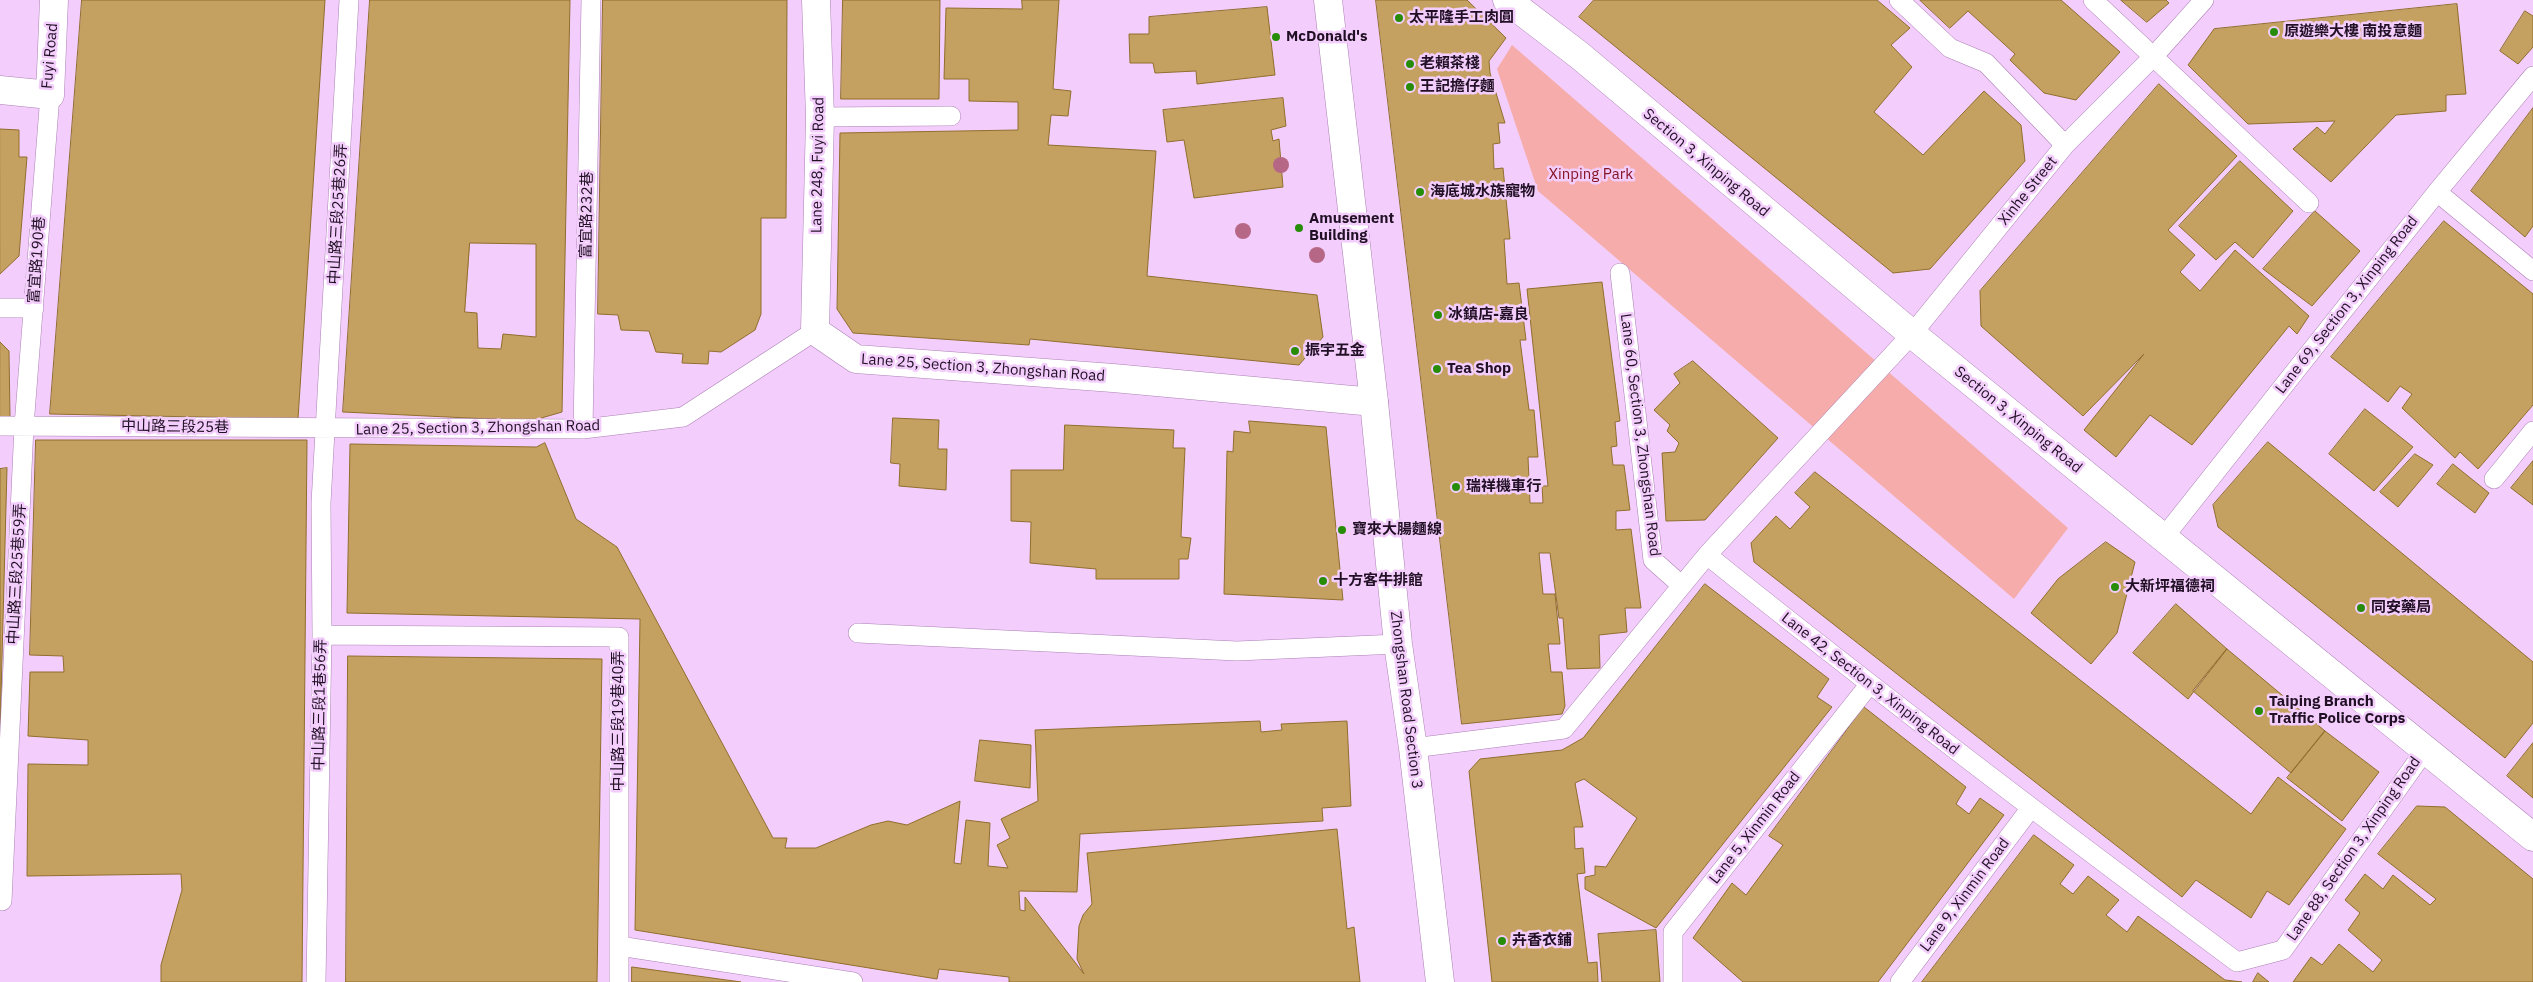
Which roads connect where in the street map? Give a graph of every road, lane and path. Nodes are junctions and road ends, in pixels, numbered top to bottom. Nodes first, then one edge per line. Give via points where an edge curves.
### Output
1 (54, 0) edge
2 (349, 0) edge
3 (591, 0) edge
4 (816, 0) edge
5 (1328, 0) edge
6 (1507, 0) edge
7 (1899, 0) edge
8 (2094, 0) edge
9 (2204, 0) edge
10 (2154, 57) junction
11 (2533, 76) edge
12 (0, 90) edge
13 (50, 95) junction
14 (951, 116) dead end
15 (820, 117) junction
16 (2065, 145) junction
17 (2437, 192) junction
18 (2309, 203) dead end
19 (2533, 271) edge
20 (1620, 273) dead end
21 (0, 308) edge
22 (34, 308) junction
23 (815, 331) junction
24 (1912, 334) junction
25 (1374, 402) junction
26 (0, 426) edge
27 (24, 426) junction
28 (326, 429) junction
29 (583, 429) junction
30 (2533, 432) edge
31 (2494, 479) dead end
32 (2164, 537) junction
33 (1708, 555) junction
34 (1681, 585) junction
35 (858, 633) dead end
36 (322, 635) junction
37 (1398, 644) junction
38 (1869, 685) junction
39 (1413, 748) junction
40 (2426, 749) junction
41 (2030, 809) junction
42 (2533, 837) edge
43 (2, 901) dead end
44 (619, 946) junction
45 (2283, 950) joint
46 (316, 982) edge
47 (619, 982) edge
48 (853, 982) edge
49 (1440, 982) edge
50 (1673, 982) edge
51 (1900, 982) edge

1 - 13 street, Fuyi Road
2 - 28 lane, 中山路三段25巷26弄
3 - 29 lane, 富宜路232巷
4 - 15 street, Lane 248, Fuyi Road
5 - 25 street, Zhongshan Road Section 3
6 - 24 street, Section 3, Xinping Road via 1579,55
7 - 16 lane via 1950,48 1986,63
8 - 10 lane
9 - 10 lane, Xinhe Street
10 - 16 lane, Xinhe Street
10 - 18 lane
11 - 17 lane, Lane 69, Section 3, Xinping Road
12 - 13 street, Fuyi Road
13 - 22 lane, 富宜路190巷
14 - 15 lane
15 - 23 street, Lane 248, Fuyi Road
16 - 24 lane, Xinhe Street
17 - 19 lane
17 - 32 lane, Lane 69, Section 3, Xinping Road
20 - 34 lane, Lane 60, Section 3, Zhongshan Road via 1653,560
21 - 22 lane
22 - 27 lane, 富宜路190巷
23 - 25 street, Lane 25, Section 3, Zhongshan Road via 856,359
23 - 29 lane, Lane 25, Section 3, Zhongshan Road via 683,417
24 - 32 street, Section 3, Xinping Road
24 - 33 lane
25 - 37 street, Zhongshan Road Section 3
26 - 27 lane, 中山路三段25巷
27 - 28 lane, 中山路三段25巷
27 - 43 lane, 中山路三段25巷59弄
28 - 29 lane, Lane 25, Section 3, Zhongshan Road
28 - 36 lane, 中山路三段1巷56弄 via 321,503
30 - 31 lane
32 - 40 street, Section 3, Xinping Road
33 - 34 lane
33 - 38 lane, Lane 42, Section 3, Xinping Road
34 - 39 lane via 1564,730
35 - 37 lane via 1237,651
36 - 44 lane, 中山路三段19巷40弄 via 619,638
36 - 46 lane, 中山路三段1巷56弄
37 - 39 street, Zhongshan Road Section 3
38 - 41 lane, Lane 42, Section 3, Xinping Road
38 - 50 lane, Lane 5, Xinmin Road via 1673,932
39 - 49 street, Zhongshan Road Section 3
40 - 42 street, Section 3, Xinping Road
40 - 45 lane, Lane 88, Section 3, Xinping Road
41 - 45 lane, Lane 42, Section 3, Xinping Road via 2237,962
41 - 51 lane, Lane 9, Xinmin Road
44 - 47 lane, 中山路三段19巷40弄
44 - 48 lane

